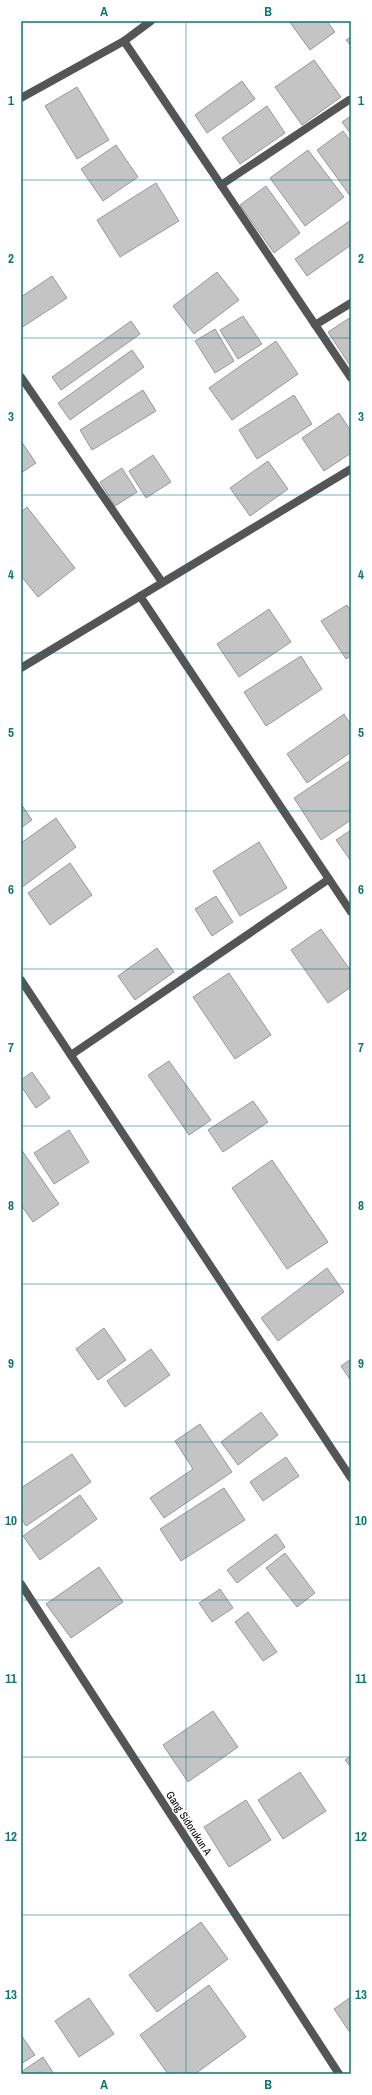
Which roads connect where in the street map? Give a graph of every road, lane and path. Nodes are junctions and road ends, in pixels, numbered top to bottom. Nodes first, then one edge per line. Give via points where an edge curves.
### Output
1 (151, 21) edge
2 (124, 41) junction
3 (21, 98) edge
4 (348, 100) dead end
5 (221, 185) junction
6 (351, 303) edge
7 (315, 325) junction
8 (21, 377) edge
9 (351, 378) edge
10 (351, 469) edge
11 (162, 582) junction
12 (140, 596) junction
13 (21, 668) edge
14 (329, 879) junction
15 (351, 912) edge
16 (21, 980) edge
17 (71, 1055) junction
18 (351, 1478) edge
19 (21, 1584) edge
20 (339, 2074) edge

1 - 2 street
2 - 3 street
2 - 5 street
4 - 5 street
5 - 7 street
6 - 7 street
7 - 9 street
8 - 11 street
10 - 11 street
11 - 12 street
12 - 13 street
12 - 14 street
14 - 15 street
14 - 17 street
16 - 17 street
17 - 18 street
19 - 20 street, Gang Sidorukun A

